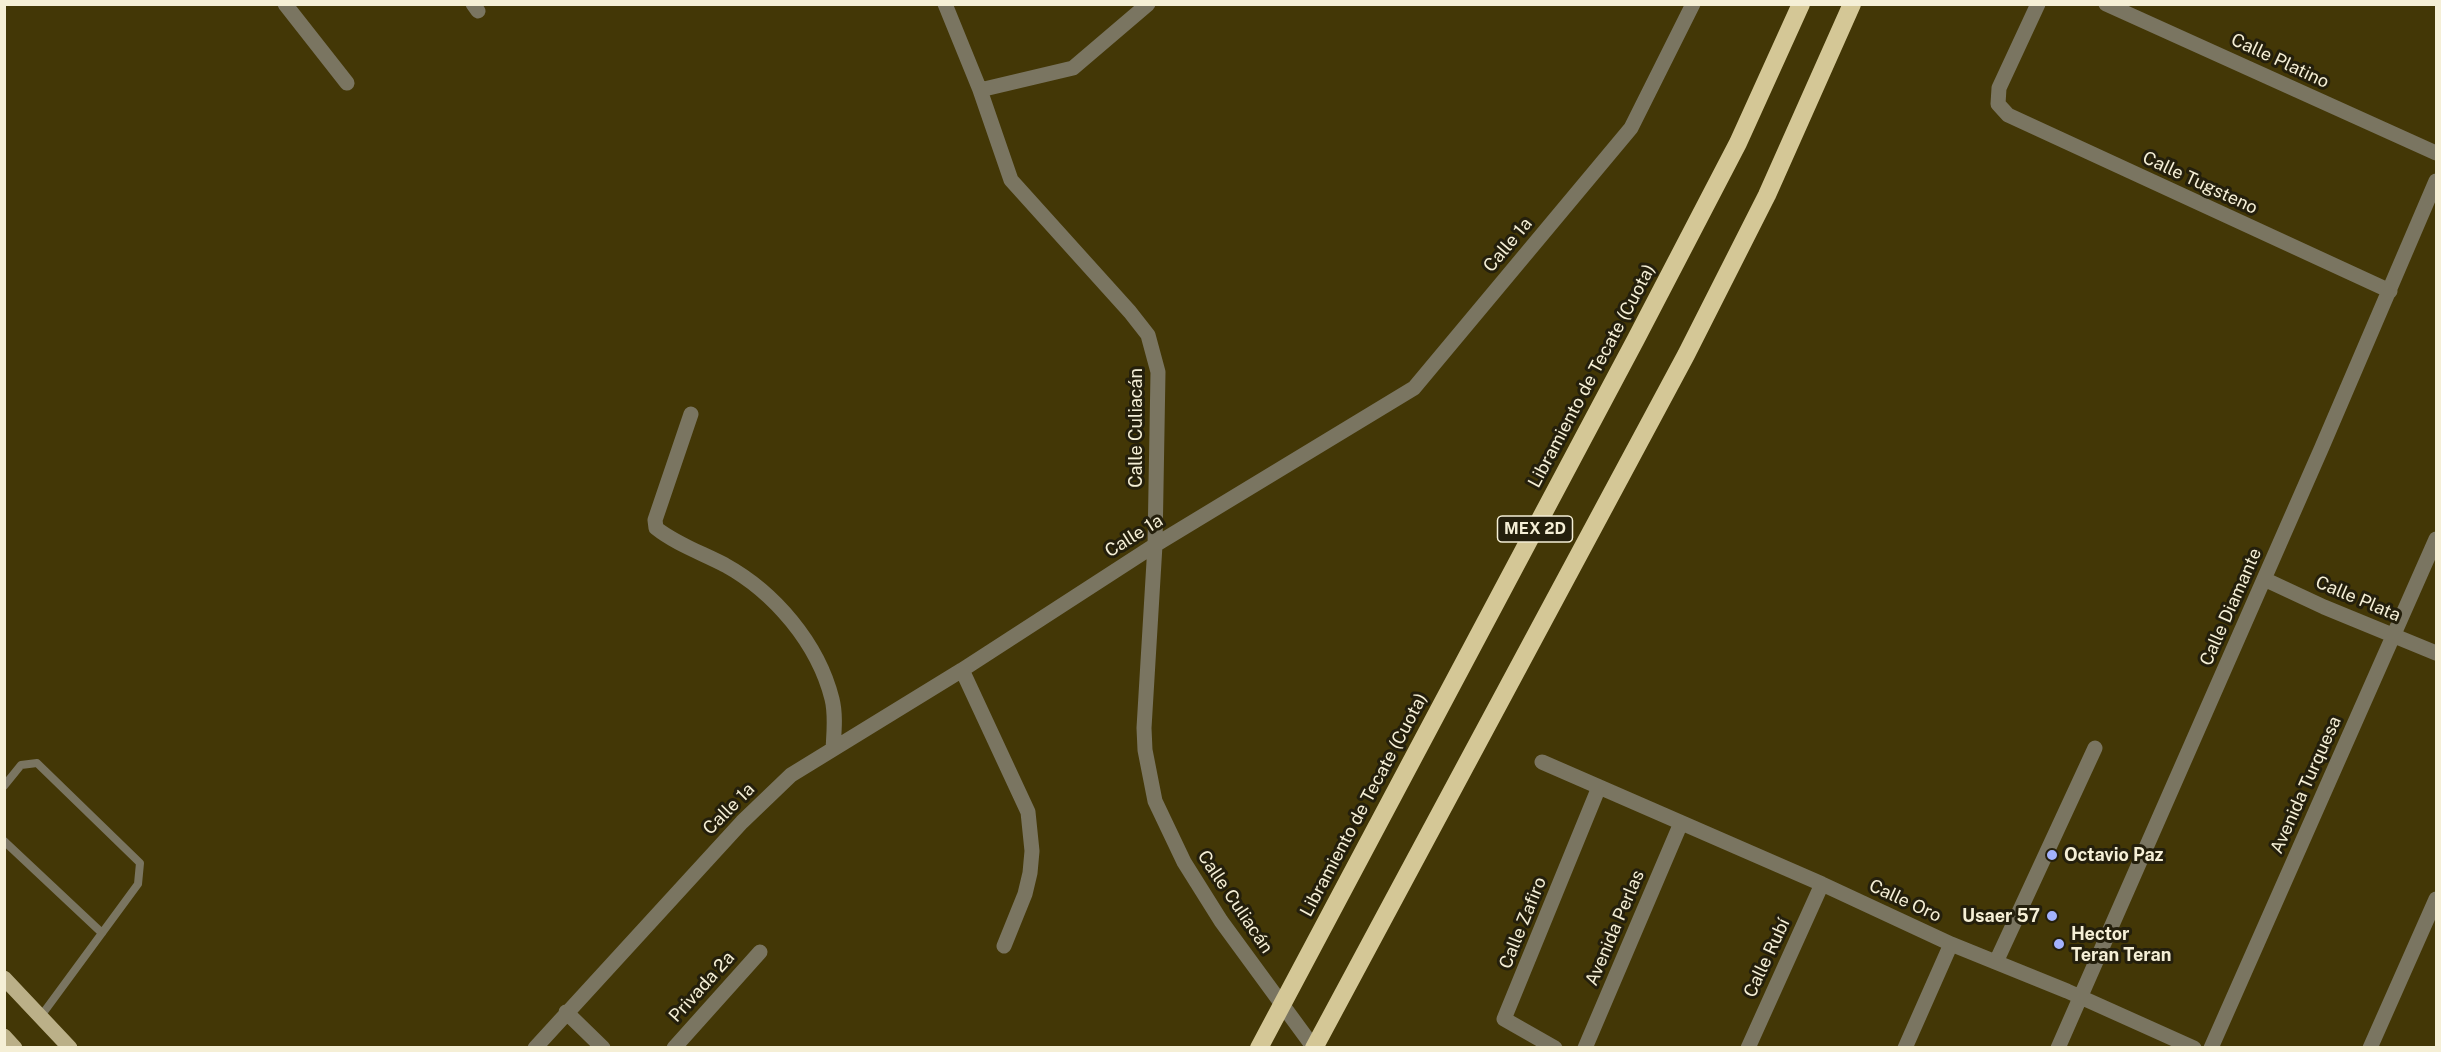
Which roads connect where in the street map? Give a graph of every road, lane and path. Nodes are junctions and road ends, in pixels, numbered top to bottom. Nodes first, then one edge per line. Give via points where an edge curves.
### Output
1 (285, 4) edge
2 (945, 4) edge
3 (1148, 4) edge
4 (1693, 4) edge
5 (1801, 4) edge
6 (1852, 4) edge
7 (2038, 4) edge
8 (2106, 4) edge
9 (347, 83) dead end
10 (980, 90) junction
11 (2436, 153) edge
12 (2436, 181) edge
13 (2390, 291) junction
14 (691, 414) dead end
15 (2436, 538) edge
16 (1155, 545) junction
17 (2264, 579) junction
18 (2394, 635) junction
19 (2436, 653) edge
20 (962, 670) junction
21 (2095, 748) dead end
22 (833, 749) junction
23 (1542, 762) dead end
24 (4, 786) edge
25 (1599, 787) junction
26 (1681, 823) junction
27 (4, 841) edge
28 (1822, 884) junction
29 (2436, 899) edge
30 (102, 933) junction
31 (1951, 944) junction
32 (1004, 946) dead end
33 (760, 952) dead end
34 (1995, 962) junction
35 (4, 978) edge
36 (2080, 997) junction
37 (566, 1012) junction
38 (41, 1016) junction
39 (4, 1036) edge
40 (15, 1047) edge
41 (70, 1047) edge
42 (535, 1047) edge
43 (603, 1047) edge
44 (674, 1047) edge
45 (1259, 1047) edge
46 (1314, 1047) edge
47 (1555, 1047) edge
48 (1585, 1047) edge
49 (1748, 1047) edge
50 (1905, 1047) edge
51 (2058, 1047) edge
52 (2194, 1047) edge
53 (2211, 1047) edge
54 (2370, 1047) edge

1 - 9 street
2 - 10 street, Calle Culiacán
3 - 10 street via 1073,68
4 - 16 street, Calle 1a via 1631,128 1414,387
5 - 45 highway, Libramiento de Tecate (Cuota) / MEX 2D via 1738,143 1642,328
6 - 46 highway, MEX 2D via 1767,195 1686,355
7 - 13 street, Calle Tugsteno via 1999,88 1998,104 2008,116
8 - 11 street, Calle Platino
10 - 16 street, Calle Culiacán via 1011,180 1148,335 1158,372
12 - 13 street, Calle Diamante
13 - 17 street, Calle Diamante
14 - 22 street via 655,520 656,528 727,566 773,599 793,620 832,698
15 - 18 street, Avenida Turquesa
16 - 20 street, Calle 1a
16 - 46 street, Calle Culiacán via 1144,728 1155,801 1184,862 1227,929
17 - 18 street, Calle Plata
17 - 36 street, Calle Diamante
18 - 19 street, Calle Plata
18 - 53 street, Avenida Turquesa
20 - 22 street, Calle 1a
20 - 32 street via 1028,812 1030,873
21 - 34 street
22 - 37 street, Calle 1a via 791,775 742,822
23 - 25 street, Calle Oro
24 - 30 lane via 21,765 37,763 140,863 138,884
25 - 26 street, Calle Oro
25 - 47 street, Calle Zafiro via 1504,1019
26 - 28 street, Calle Oro
26 - 48 street, Avenida Perlas
27 - 30 lane
28 - 31 street, Calle Oro
28 - 49 street, Calle Rubí
29 - 54 street
30 - 38 lane
31 - 34 street, Calle Oro
31 - 50 street
33 - 44 street, Privada 2a
34 - 36 street, Calle Oro
35 - 38 main road
36 - 51 street, Calle Diamante
36 - 52 street, Calle Oro
37 - 42 street, Calle 1a
37 - 43 street
38 - 41 main road
39 - 40 main road

